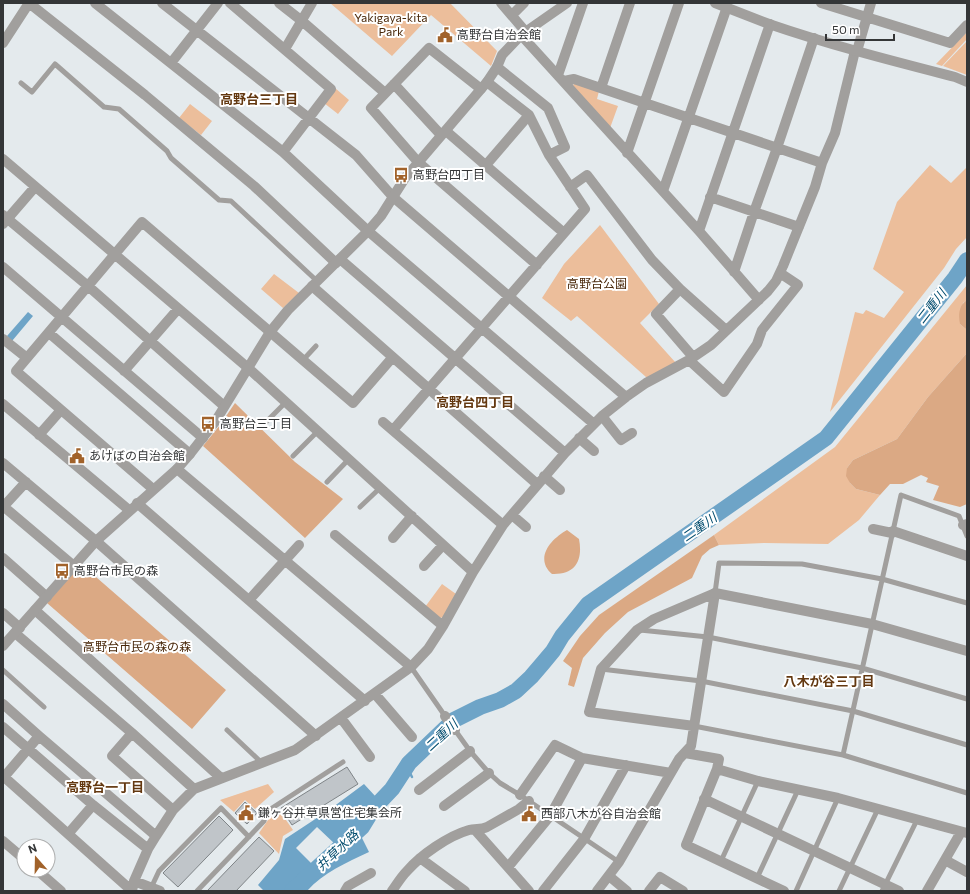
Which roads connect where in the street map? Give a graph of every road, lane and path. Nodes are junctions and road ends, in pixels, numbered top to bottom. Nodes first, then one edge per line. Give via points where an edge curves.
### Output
1 (29, 3) edge
2 (95, 3) edge
3 (162, 3) edge
4 (218, 3) edge
5 (230, 3) edge
6 (279, 3) edge
7 (312, 3) edge
8 (501, 3) edge
9 (524, 3) edge
10 (567, 3) edge
11 (583, 3) edge
12 (630, 3) edge
13 (679, 3) edge
14 (821, 3) edge
15 (871, 3) edge
16 (720, 5) edge
17 (512, 15) junction
18 (866, 18) junction
19 (302, 21) junction
20 (770, 24) junction
21 (967, 26) edge
22 (197, 30) junction
23 (523, 33) junction
24 (814, 38) junction
25 (3, 43) edge
26 (285, 49) junction
27 (856, 51) junction
28 (171, 63) junction
29 (497, 67) junction
30 (561, 78) junction
31 (967, 82) edge
32 (21, 83) dead end
33 (394, 84) junction
34 (484, 85) junction
35 (601, 88) junction
36 (385, 92) junction
37 (644, 102) junction
38 (530, 115) junction
39 (309, 117) junction
40 (688, 117) junction
41 (732, 132) junction
42 (444, 133) junction
43 (777, 148) junction
44 (283, 152) junction
45 (627, 153) junction
46 (549, 155) junction
47 (3, 159) edge
48 (418, 162) junction
49 (822, 163) junction
50 (486, 165) junction
51 (36, 187) junction
52 (570, 187) junction
53 (663, 191) junction
54 (393, 197) junction
55 (710, 197) junction
56 (754, 212) junction
57 (5, 219) edge
58 (799, 228) junction
59 (368, 231) junction
60 (698, 231) junction
61 (564, 233) junction
62 (114, 255) junction
63 (338, 261) junction
64 (537, 265) junction
65 (3, 267) edge
66 (734, 272) junction
67 (780, 273) junction
68 (315, 284) junction
69 (88, 286) junction
70 (680, 289) junction
71 (509, 297) junction
72 (759, 300) junction
73 (178, 309) junction
74 (62, 317) junction
75 (482, 328) junction
76 (726, 330) junction
77 (270, 332) junction
78 (49, 333) junction
79 (3, 339) edge
80 (150, 341) junction
81 (316, 346) dead end
82 (27, 358) junction
83 (392, 358) junction
84 (691, 358) junction
85 (455, 359) junction
86 (303, 360) junction
87 (247, 367) junction
88 (124, 371) junction
89 (429, 389) junction
90 (626, 398) junction
91 (286, 402) junction
92 (3, 404) edge
93 (224, 406) junction
94 (61, 410) junction
95 (602, 416) junction
96 (383, 422) dead end
97 (594, 424) junction
98 (262, 426) dead end
99 (393, 430) junction
100 (318, 431) junction
101 (632, 433) dead end
102 (39, 435) junction
103 (203, 438) junction
104 (580, 438) junction
105 (594, 452) dead end
106 (565, 453) junction
107 (190, 454) junction
108 (294, 456) dead end
109 (349, 459) junction
110 (3, 463) edge
111 (177, 469) junction
112 (544, 476) junction
113 (26, 482) junction
114 (327, 482) dead end
115 (537, 484) junction
116 (380, 488) junction
117 (153, 489) junction
118 (560, 490) dead end
119 (137, 503) junction
120 (3, 506) edge
121 (360, 507) dead end
122 (129, 510) junction
123 (512, 515) junction
124 (412, 516) junction
125 (503, 525) junction
126 (965, 525) edge
127 (526, 527) dead end
128 (873, 529) dead end
129 (893, 532) junction
130 (335, 535) dead end
131 (967, 536) edge
132 (393, 538) dead end
133 (96, 541) junction
134 (299, 545) dead end
135 (443, 545) junction
136 (967, 556) edge
137 (3, 558) edge
138 (284, 560) junction
139 (74, 566) junction
140 (424, 566) dead end
141 (473, 572) junction
142 (882, 579) junction
143 (715, 593) junction
144 (47, 597) junction
145 (249, 600) junction
146 (967, 603) edge
147 (35, 610) junction
148 (3, 613) edge
149 (872, 624) junction
150 (443, 626) junction
151 (18, 630) junction
152 (637, 630) junction
153 (708, 637) junction
154 (3, 646) edge
155 (967, 651) edge
156 (411, 667) junction
157 (862, 668) junction
158 (601, 669) junction
159 (3, 670) edge
160 (701, 681) junction
161 (375, 694) junction
162 (967, 699) edge
163 (365, 701) junction
164 (3, 704) edge
165 (44, 707) dead end
166 (853, 710) junction
167 (445, 716) joint
168 (341, 718) junction
169 (694, 726) junction
170 (3, 727) edge
171 (227, 730) dead end
172 (456, 730) joint
173 (132, 733) junction
174 (39, 736) junction
175 (316, 736) junction
176 (412, 738) dead end
177 (967, 745) edge
178 (28, 749) junction
179 (470, 752) junction
180 (685, 753) junction
181 (843, 755) junction
182 (370, 757) dead end
183 (582, 758) junction
184 (343, 762) dead end
185 (262, 763) junction
186 (626, 765) junction
187 (717, 769) junction
188 (489, 773) junction
189 (671, 773) junction
190 (3, 776) edge
191 (221, 778) junction
192 (758, 781) junction
193 (194, 789) junction
194 (419, 790) dead end
195 (798, 790) junction
196 (967, 793) edge
197 (525, 798) junction
198 (838, 798) junction
199 (704, 799) junction
200 (93, 805) junction
201 (444, 806) dead end
202 (878, 808) junction
203 (173, 810) junction
204 (550, 816) junction
205 (742, 817) junction
206 (917, 820) junction
207 (475, 830) junction
208 (964, 833) edge
209 (68, 834) junction
210 (778, 834) junction
211 (156, 836) junction
212 (249, 837) junction
213 (584, 838) junction
214 (3, 841) edge
215 (148, 849) junction
216 (814, 851) junction
217 (16, 852) edge
218 (420, 858) junction
219 (945, 860) junction
220 (721, 861) junction
221 (619, 862) junction
222 (508, 867) junction
223 (850, 868) junction
224 (967, 872) edge
225 (371, 873) dead end
226 (609, 876) junction
227 (46, 878) edge
228 (757, 878) junction
229 (133, 888) edge
230 (884, 888) edge
231 (155, 889) edge
232 (61, 891) edge
233 (197, 891) edge
234 (345, 891) edge
235 (393, 891) edge
236 (465, 891) edge
237 (529, 891) edge
238 (544, 891) edge
239 (597, 891) edge
240 (627, 891) edge
241 (649, 891) edge
242 (683, 891) edge
243 (784, 891) edge
244 (796, 891) edge
245 (839, 891) edge
246 (899, 891) edge
247 (928, 891) edge

1 - 25 street
1 - 63 street via 254,186
2 - 28 street
3 - 22 street
4 - 22 street
5 - 26 street
6 - 19 street
7 - 19 street
8 - 17 street
9 - 17 street
10 - 23 street
11 - 30 street
12 - 35 street
13 - 37 street
14 - 18 street
15 - 18 street
16 - 20 street
16 - 40 street
17 - 23 street
18 - 21 street via 950,43
18 - 27 street
19 - 26 street
19 - 36 street
20 - 24 street
20 - 41 street
22 - 28 street
22 - 39 street
23 - 29 street via 502,55
23 - 30 street
24 - 27 street
24 - 43 street
26 - 39 street via 331,89
27 - 31 street
27 - 49 street via 836,133
28 - 44 street
29 - 34 street
29 - 46 street via 548,108 565,147
30 - 35 street via 574,79
30 - 45 street
32 - 68 lane via 32,92 55,64 104,107 119,109 219,200 231,201
33 - 34 street via 429,48
33 - 36 street
33 - 42 street
34 - 38 street
34 - 42 street
35 - 37 street
36 - 48 street via 371,108
37 - 40 street
37 - 45 street
38 - 46 street
38 - 50 street
39 - 44 street
39 - 54 street via 356,155
40 - 41 street
40 - 53 street
41 - 43 street
41 - 55 street
42 - 48 street
42 - 50 street
43 - 49 street
43 - 56 street
44 - 59 street
45 - 53 street
46 - 52 street
47 - 51 street
48 - 54 street
48 - 64 street
49 - 58 street
50 - 61 street
51 - 57 street
51 - 62 street
52 - 61 street via 585,209
52 - 70 street via 587,175 652,260
53 - 60 street
54 - 59 street
54 - 71 street
55 - 56 street
55 - 60 street
56 - 58 street
56 - 66 street
57 - 69 street
58 - 67 street
59 - 63 street
59 - 75 street
60 - 66 street
61 - 64 street
62 - 69 street
62 - 73 street
62 - 77 street via 142,222
63 - 68 street
63 - 85 street
64 - 71 street
65 - 74 street
66 - 72 street
67 - 72 street
67 - 84 street via 798,285 762,330 757,344 724,392
68 - 77 street
68 - 83 street
69 - 74 street
69 - 80 street
70 - 76 street
70 - 84 street via 656,314
71 - 75 street
71 - 90 street
72 - 76 street
73 - 80 street
73 - 87 street
74 - 78 street
74 - 88 street
75 - 85 street
75 - 97 street
76 - 84 street via 711,345
77 - 86 street
77 - 87 street
78 - 82 street
78 - 107 street
79 - 82 street
80 - 88 street
80 - 93 street
81 - 86 lane
82 - 94 street via 16,371
83 - 86 street via 353,402
83 - 89 street
84 - 90 street via 646,383
85 - 89 street
85 - 106 street
87 - 91 street
87 - 93 street
88 - 103 street
89 - 99 street
89 - 115 street
90 - 95 street
91 - 98 lane
91 - 100 street
92 - 102 street
93 - 103 street
94 - 102 street
94 - 117 street
95 - 97 street
95 - 101 street via 621,440
96 - 99 street
97 - 104 street
99 - 125 street
100 - 108 lane
100 - 109 street
102 - 122 street
103 - 107 street
104 - 105 street
104 - 106 street
106 - 112 street
107 - 111 street
109 - 114 lane
109 - 116 street
110 - 113 street
111 - 117 street
111 - 138 street
112 - 115 street
112 - 118 street
113 - 120 street
113 - 133 street
115 - 123 street
116 - 121 lane
116 - 124 street
117 - 119 street
119 - 122 street
119 - 145 street
120 - 139 street
122 - 133 street
123 - 125 street
123 - 127 street
124 - 132 street
124 - 135 street
125 - 141 street
126 - 129 lane via 959,516 901,495
126 - 131 lane
128 - 129 street
129 - 136 street
129 - 142 lane
130 - 150 street
133 - 139 street
133 - 175 street
134 - 138 street
135 - 140 street
135 - 141 street
137 - 144 street
138 - 145 street
138 - 156 street
139 - 144 street
141 - 150 street
142 - 143 lane via 802,564 719,563
142 - 146 lane
142 - 149 lane
143 - 149 street
143 - 152 street via 654,619
143 - 153 street
144 - 147 street
145 - 163 street
147 - 151 street
147 - 191 street
148 - 151 street
149 - 155 street
149 - 157 lane
150 - 156 street via 428,649
151 - 154 street
151 - 173 street
152 - 153 lane
152 - 158 street
153 - 157 lane
153 - 160 street
156 - 161 street
156 - 167 lane
157 - 162 lane
157 - 166 lane
158 - 160 lane
158 - 169 street via 589,712
159 - 165 lane
160 - 166 lane
160 - 169 street
161 - 163 street
161 - 176 street
163 - 168 street
164 - 174 street
166 - 177 lane
166 - 181 lane
167 - 172 street
168 - 175 street
168 - 182 street
169 - 180 street via 691,746
169 - 181 lane
170 - 178 street
171 - 185 lane
172 - 179 lane
173 - 193 street
173 - 203 street via 112,756
174 - 178 street
174 - 211 street
175 - 185 street via 295,750
178 - 190 street
178 - 200 street
179 - 188 lane
179 - 194 street
180 - 187 street via 719,759
180 - 189 street
181 - 196 lane
183 - 186 street
183 - 197 street via 555,745
183 - 204 street
184 - 212 lane via 266,812 264,821
185 - 191 street
186 - 189 street
186 - 213 street
187 - 192 street
187 - 199 street
188 - 197 lane
188 - 201 street
189 - 221 street
190 - 209 street
191 - 193 street
192 - 195 street
192 - 205 lane
193 - 203 street
195 - 198 street
195 - 210 lane
197 - 204 lane
197 - 207 street via 519,810 487,828
198 - 202 street
198 - 216 lane
199 - 205 street
199 - 220 street via 686,844
200 - 209 street
200 - 215 street
202 - 206 street
202 - 223 lane
203 - 211 street
204 - 213 lane
204 - 222 street
205 - 210 street
205 - 220 lane
206 - 208 street
206 - 230 lane
207 - 218 street via 454,836
207 - 222 street
208 - 219 street
209 - 229 street
210 - 216 street
210 - 228 lane
211 - 215 street
212 - 231 lane via 221,808 158,871
212 - 233 lane
213 - 221 lane
213 - 238 street
214 - 217 street
215 - 229 street
216 - 223 street
216 - 244 lane
218 - 235 street via 405,872
218 - 236 street
219 - 224 street
219 - 247 street
220 - 228 street
221 - 226 street
222 - 237 street
223 - 230 street
223 - 245 lane
225 - 234 street via 348,886
226 - 239 street
226 - 240 street
227 - 232 street
228 - 243 street
229 - 231 street
230 - 246 street
241 - 242 street via 660,877

